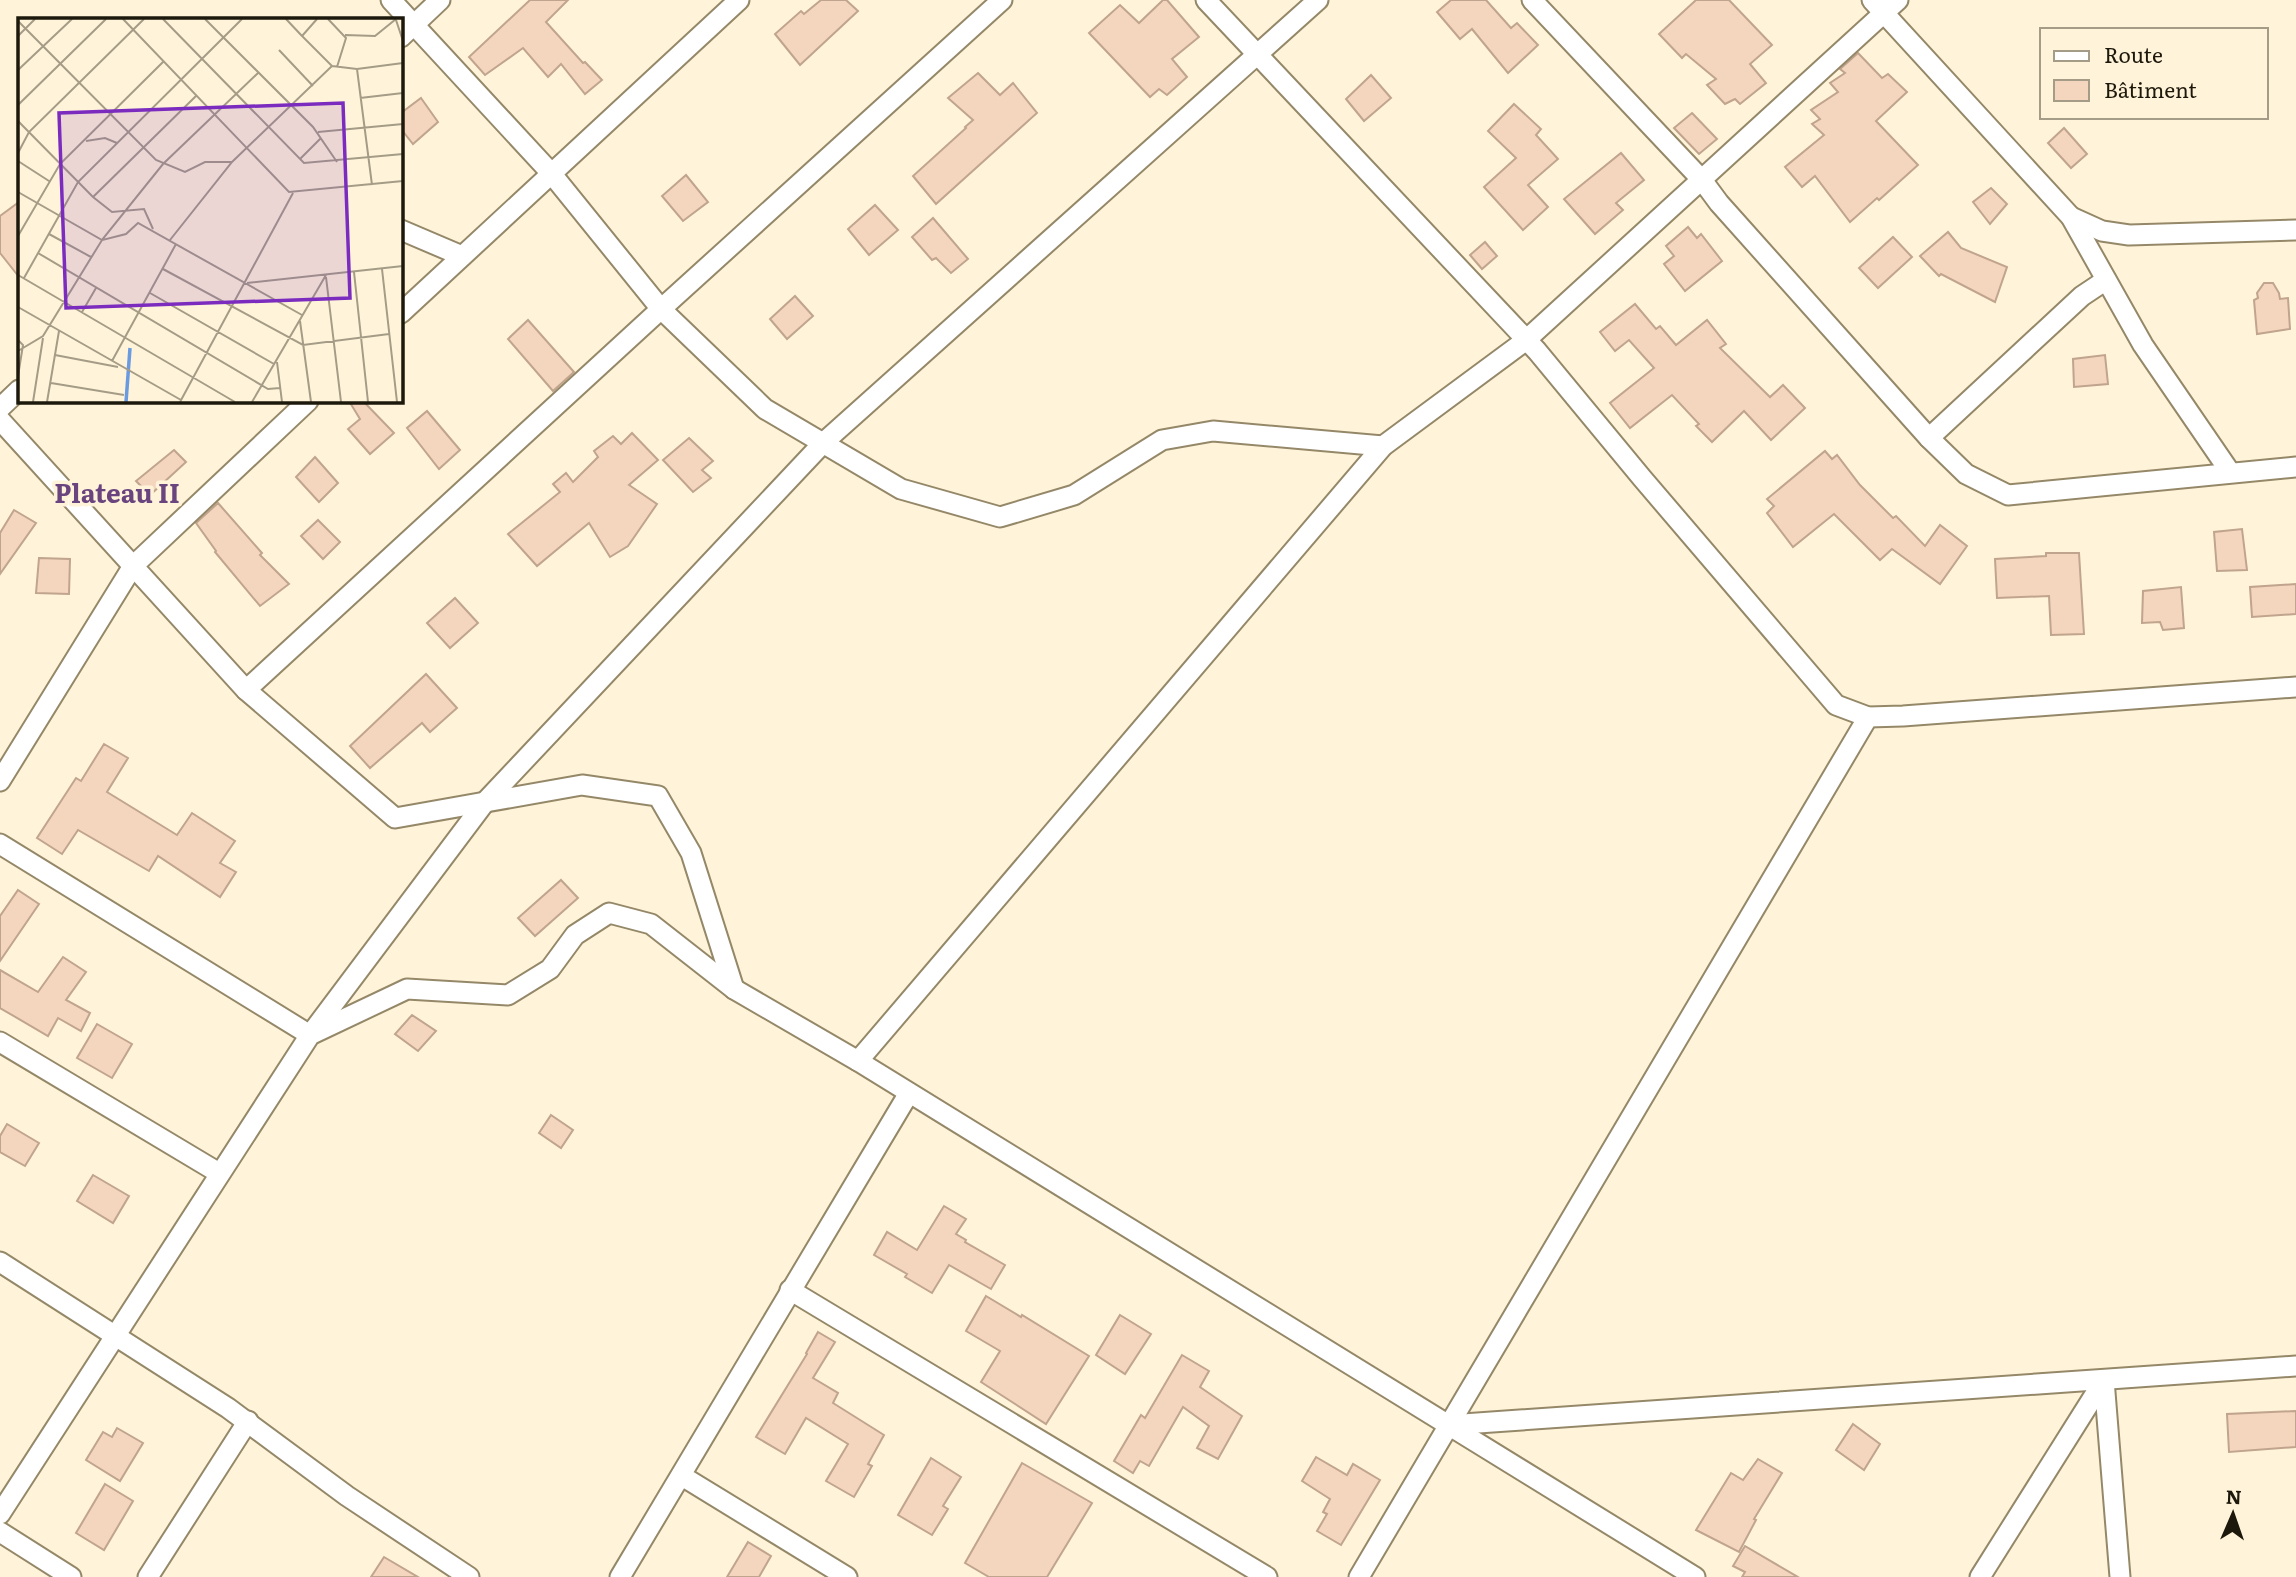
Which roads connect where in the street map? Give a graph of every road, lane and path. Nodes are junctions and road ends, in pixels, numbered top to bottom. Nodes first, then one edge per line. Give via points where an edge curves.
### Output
1 (391, 0) edge
2 (440, 0) edge
3 (739, 0) edge
4 (1002, 0) edge
5 (1206, 0) edge
6 (1318, 0) edge
7 (1532, 0) edge
8 (1885, 4) edge
9 (401, 18) edge
10 (408, 30) edge
11 (1257, 55) junction
12 (551, 173) junction
13 (1702, 180) junction
14 (2071, 217) junction
15 (402, 230) edge
16 (2296, 230) edge
17 (462, 256) junction
18 (2105, 280) junction
19 (661, 309) junction
20 (402, 312) edge
21 (1525, 341) junction
22 (18, 391) edge
23 (307, 402) edge
24 (0, 408) edge
25 (0, 421) edge
26 (1928, 438) junction
27 (823, 443) junction
28 (1383, 446) junction
29 (2296, 467) edge
30 (2230, 472) junction
31 (133, 566) junction
32 (2296, 687) edge
33 (246, 691) junction
34 (1868, 716) junction
35 (0, 781) edge
36 (485, 802) junction
37 (0, 844) edge
38 (734, 989) junction
39 (310, 1035) junction
40 (0, 1042) edge
41 (858, 1061) junction
42 (909, 1093) junction
43 (219, 1173) junction
44 (0, 1262) edge
45 (790, 1290) junction
46 (114, 1335) junction
47 (2296, 1366) edge
48 (2104, 1380) junction
49 (248, 1421) junction
50 (1449, 1426) junction
51 (681, 1476) junction
52 (0, 1514) edge
53 (0, 1532) edge
54 (71, 1577) edge
55 (148, 1577) edge
56 (469, 1577) edge
57 (620, 1577) edge
58 (847, 1577) edge
59 (1267, 1577) edge
60 (1359, 1577) edge
61 (1695, 1577) edge
62 (1980, 1577) edge
63 (2120, 1577) edge

1 - 9 street
2 - 10 street
3 - 12 street
4 - 19 street
5 - 11 street
6 - 11 street
7 - 13 street
8 - 13 street
8 - 14 street
10 - 12 street
11 - 21 street
11 - 27 street
12 - 17 street
12 - 19 street
13 - 21 street
13 - 26 street
14 - 16 street via 2102,231 2129,235
14 - 18 street
15 - 17 street
17 - 20 street
18 - 26 street
18 - 30 street via 2143,345
19 - 27 street via 765,409
19 - 33 street
21 - 28 street
21 - 34 street via 1836,705
22 - 24 street
23 - 31 street
25 - 31 street
26 - 30 street via 1966,474 2008,495
27 - 28 street via 901,489 1000,517 1074,495 1162,440 1213,431
27 - 36 street
28 - 41 street
29 - 30 street
31 - 33 street
31 - 35 street
32 - 34 street
33 - 36 street via 396,818
34 - 50 street
36 - 38 street via 582,785 658,796 691,853
36 - 39 street
37 - 39 street
38 - 39 street via 651,924 609,913 575,935 550,970 508,995 407,989
38 - 41 street
39 - 43 street
40 - 43 street
41 - 42 street
42 - 45 street
42 - 50 street
43 - 46 street
44 - 46 street
45 - 51 street
45 - 59 street
46 - 49 street
46 - 52 street
47 - 48 street
48 - 50 street
48 - 62 street
48 - 63 street
49 - 55 street
49 - 56 street via 347,1496
50 - 60 street
50 - 61 street
51 - 57 street
51 - 58 street
53 - 54 street

